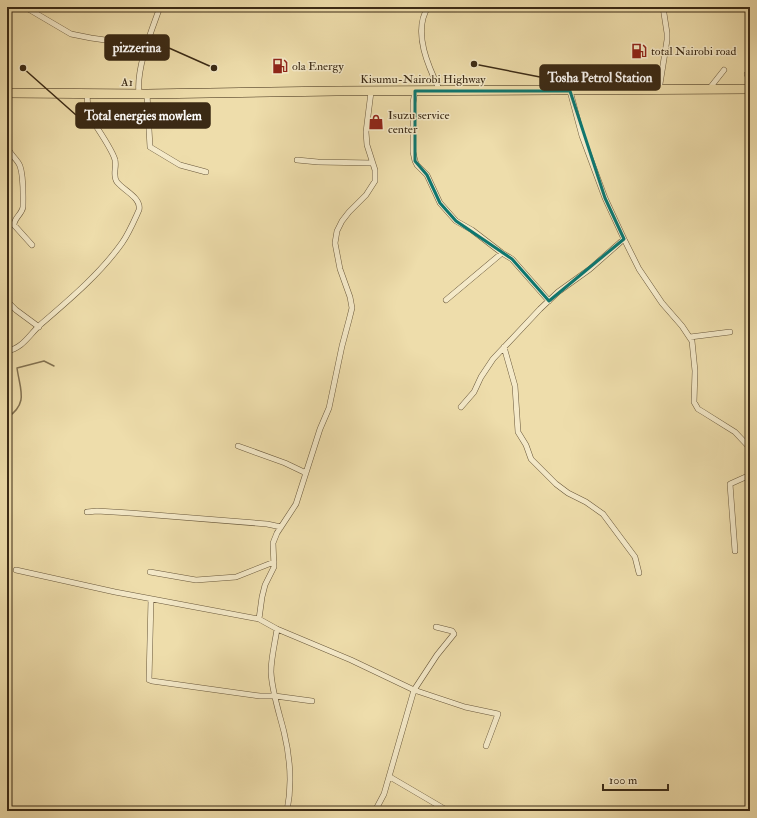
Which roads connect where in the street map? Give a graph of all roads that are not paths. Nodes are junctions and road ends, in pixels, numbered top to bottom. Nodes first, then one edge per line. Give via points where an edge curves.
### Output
1 (25, 7) edge
2 (160, 7) edge
3 (428, 7) edge
4 (663, 7) edge
5 (148, 46) junction
6 (724, 70) dead end
7 (747, 74) dead end
8 (750, 82) edge
9 (708, 89) junction
10 (750, 89) edge
11 (659, 90) junction
12 (415, 91) junction
13 (570, 91) junction
14 (371, 92) junction
15 (441, 92) junction
16 (7, 93) edge
17 (246, 93) joint
18 (87, 94) junction
19 (143, 94) junction
20 (7, 145) edge
21 (297, 160) dead end
22 (372, 163) junction
23 (206, 172) dead end
24 (624, 239) junction
25 (32, 244) dead end
26 (502, 253) junction
27 (446, 300) dead end
28 (7, 301) edge
29 (549, 301) junction
30 (39, 327) junction
31 (730, 332) dead end
32 (690, 337) junction
33 (504, 347) junction
34 (7, 350) edge
35 (461, 407) dead end
36 (238, 446) dead end
37 (750, 448) edge
38 (306, 473) junction
39 (750, 475) edge
40 (87, 512) dead end
41 (281, 527) junction
42 (735, 551) dead end
43 (274, 562) junction
44 (16, 570) dead end
45 (150, 572) dead end
46 (639, 573) dead end
47 (152, 599) junction
48 (259, 619) junction
49 (436, 627) dead end
50 (277, 630) junction
51 (414, 690) junction
52 (275, 696) junction
53 (312, 701) dead end
54 (486, 746) dead end
55 (390, 777) junction
56 (287, 811) edge
57 (375, 811) edge
58 (448, 811) edge

1 - 5 street via 72,34
2 - 5 street
3 - 15 street via 423,17 423,48 428,66
4 - 11 street via 667,40
5 - 19 street via 138,81
6 - 9 street
7 - 8 street
9 - 10 highway, Kisumu-Nairobi Highway / A1
9 - 11 highway, Kisumu-Nairobi Highway / A1
11 - 13 highway, Kisumu-Nairobi Highway / A1
12 - 14 highway, Kisumu-Nairobi Highway / A1
12 - 15 highway, Kisumu-Nairobi Highway / A1
12 - 26 street via 414,161 426,175 448,213
13 - 15 highway, Kisumu-Nairobi Highway / A1
13 - 24 street via 582,136 605,198
14 - 17 highway, Kisumu-Nairobi Highway / A1
14 - 22 street via 366,132
16 - 18 highway, A1 / A1
17 - 19 highway, A1 / A1
18 - 19 highway, A1 / A1
18 - 30 street via 90,117 115,160 115,178 140,206 123,241 110,258 65,305
19 - 23 street via 150,147 180,165
20 - 25 street via 22,174 23,207 14,225
21 - 22 street
22 - 38 street via 376,175 373,186 349,212 337,231 335,243 340,269 352,308 332,397
24 - 29 street
24 - 32 street via 639,269
26 - 27 street
26 - 29 street via 512,259
28 - 30 street
29 - 33 street
30 - 34 street via 19,347
31 - 32 street
32 - 37 street via 693,347 696,406 736,432
33 - 35 street
33 - 46 street via 515,386 518,432 531,459 556,484 603,514 635,557
36 - 38 street
38 - 41 street via 296,504
39 - 42 street via 730,484
40 - 41 street via 130,513
41 - 43 street via 273,543
43 - 45 street via 236,577 196,580
43 - 48 street via 265,585
44 - 47 street
47 - 48 street
47 - 52 street via 149,680
48 - 50 street
49 - 51 street via 452,631 453,635
50 - 51 street via 351,660
50 - 52 street via 271,671
51 - 54 street via 465,707 498,714
51 - 55 street
52 - 53 street
52 - 56 street via 288,760 290,795
55 - 57 street
55 - 58 street

